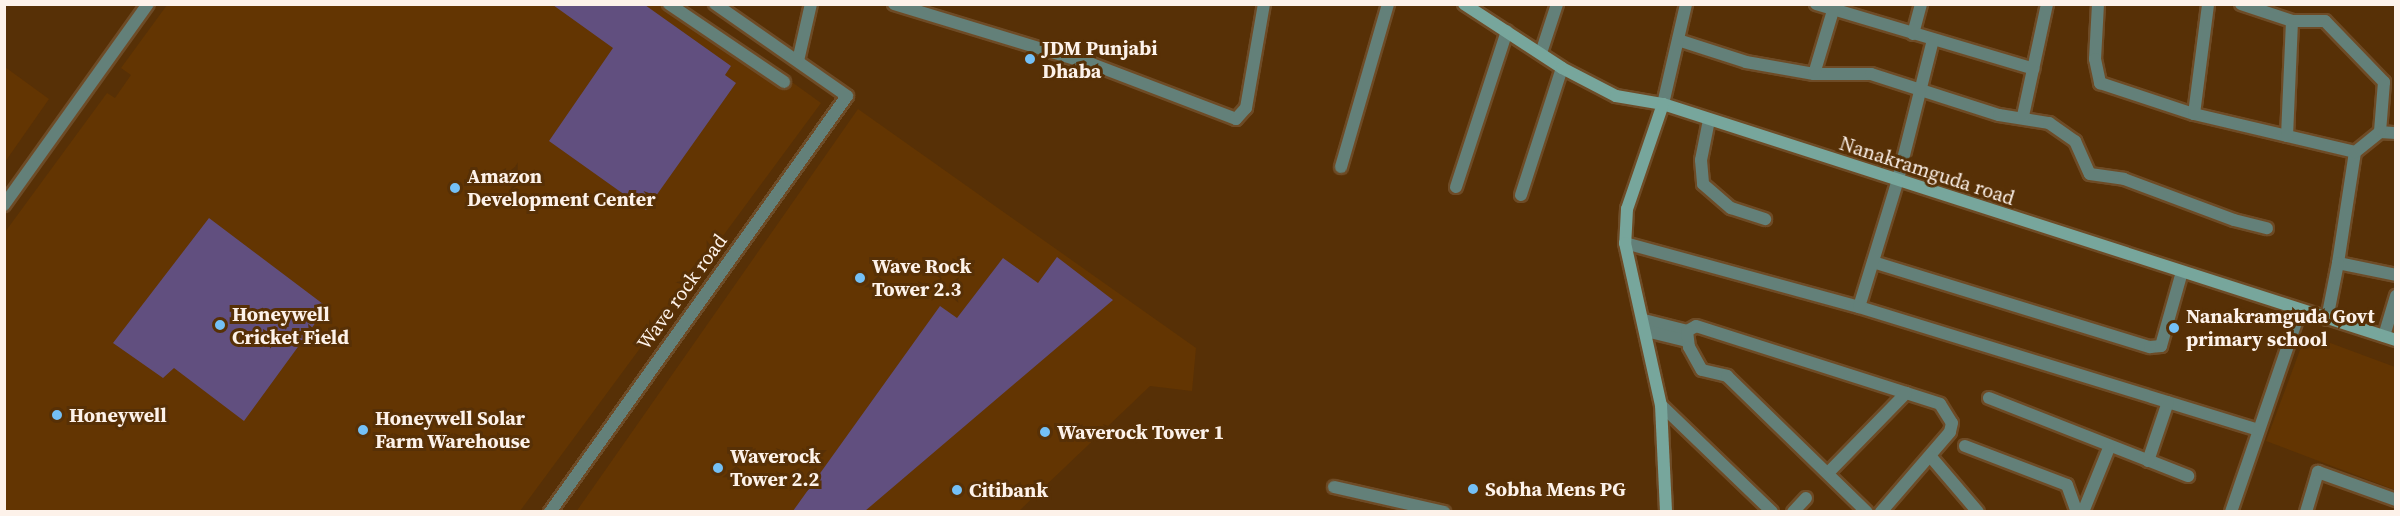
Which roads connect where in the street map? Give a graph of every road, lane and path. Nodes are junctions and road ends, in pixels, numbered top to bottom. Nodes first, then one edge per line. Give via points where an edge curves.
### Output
1 (148, 4) edge
2 (669, 4) edge
3 (715, 4) edge
4 (811, 4) edge
5 (894, 4) edge
6 (1264, 4) edge
7 (1388, 4) edge
8 (1464, 4) edge
9 (1557, 4) edge
10 (1686, 4) edge
11 (1816, 4) edge
12 (1921, 4) edge
13 (2047, 4) edge
14 (2098, 4) edge
15 (2208, 4) edge
16 (2241, 4) edge
17 (1834, 7) edge
18 (2292, 21) junction
19 (1507, 31) junction
20 (1913, 34) junction
21 (1678, 40) junction
22 (1934, 40) junction
23 (1541, 53) junction
24 (798, 61) junction
25 (1562, 68) junction
26 (2034, 69) junction
27 (1814, 74) junction
28 (784, 82) dead end
29 (1922, 87) junction
30 (1663, 104) junction
31 (2194, 114) junction
32 (2023, 116) junction
33 (1709, 120) junction
34 (2380, 132) junction
35 (2396, 133) edge
36 (2287, 136) junction
37 (2355, 152) junction
38 (1341, 167) dead end
39 (1897, 183) junction
40 (1456, 187) dead end
41 (1521, 195) dead end
42 (4, 205) edge
43 (1765, 219) dead end
44 (2267, 228) dead end
45 (1625, 243) junction
46 (1873, 262) junction
47 (2338, 263) junction
48 (2182, 272) junction
49 (2396, 276) edge
50 (2396, 296) edge
51 (1859, 307) junction
52 (2300, 311) junction
53 (2327, 319) junction
54 (1645, 325) junction
55 (1687, 336) junction
56 (2390, 338) edge
57 (1906, 393) junction
58 (1989, 398) dead end
59 (2168, 402) junction
60 (1661, 405) junction
61 (2259, 430) junction
62 (1965, 446) dead end
63 (2109, 448) junction
64 (1931, 457) junction
65 (2148, 461) junction
66 (1828, 473) junction
67 (2188, 476) dead end
68 (1334, 487) dead end
69 (1806, 498) dead end
70 (2396, 500) edge
71 (550, 512) edge
72 (1444, 512) edge
73 (1666, 512) edge
74 (1772, 512) edge
75 (1793, 512) edge
76 (1867, 512) edge
77 (1881, 512) edge
78 (1978, 512) edge
79 (2077, 512) edge
80 (2083, 512) edge
81 (2230, 512) edge
82 (2306, 512) edge

1 - 42 street
2 - 28 street
3 - 24 street
4 - 24 street
5 - 6 street via 1092,64 1236,120 1246,108
7 - 38 street
8 - 19 main road, Nanakramguda road
9 - 23 street
10 - 21 street
11 - 17 street
12 - 20 street
13 - 26 street
14 - 31 street via 2095,59 2100,83
15 - 31 street
16 - 18 street
17 - 20 street
17 - 27 street
18 - 34 street via 2325,21 2384,82
18 - 36 street
19 - 23 main road, Nanakramguda road
19 - 40 street
20 - 22 street
21 - 27 street via 1746,62
21 - 30 street
22 - 26 street
22 - 29 street
23 - 25 main road, Nanakramguda road
24 - 71 street, Wave rock road via 847,96
25 - 30 main road, Nanakramguda road via 1616,96
25 - 41 street
26 - 32 street
27 - 29 street via 1871,74
29 - 32 street via 1999,115
29 - 39 street
30 - 33 main road, Nanakramguda road
30 - 45 main road via 1627,209
31 - 36 street
32 - 44 street via 2049,123 2075,141 2090,174 2124,179 2234,220
33 - 39 main road, Nanakramguda road
33 - 43 street via 1701,160 1703,184 1731,208
34 - 35 street
34 - 37 street
36 - 37 street
37 - 47 street
39 - 46 street
39 - 48 main road, Nanakramguda road
45 - 51 street
45 - 54 main road
46 - 48 street via 2150,347 2161,346
46 - 51 street
47 - 49 street
47 - 53 street
48 - 52 main road, Nanakramguda road
50 - 56 street
51 - 59 street
52 - 53 main road, Nanakramguda road
52 - 61 street
53 - 56 main road, Nanakramguda road
54 - 55 street
54 - 60 main road
55 - 57 street via 1696,326
55 - 66 street via 1702,370 1727,376
57 - 64 street via 1940,404 1952,423 1950,432
57 - 66 street
58 - 63 street
59 - 61 street
59 - 65 street
60 - 73 main road
60 - 74 street
61 - 81 street
62 - 79 street via 2067,485
63 - 65 street
63 - 80 street
64 - 77 street
64 - 78 street
65 - 67 street
66 - 76 street
68 - 72 street
69 - 75 street
70 - 82 street via 2318,472

